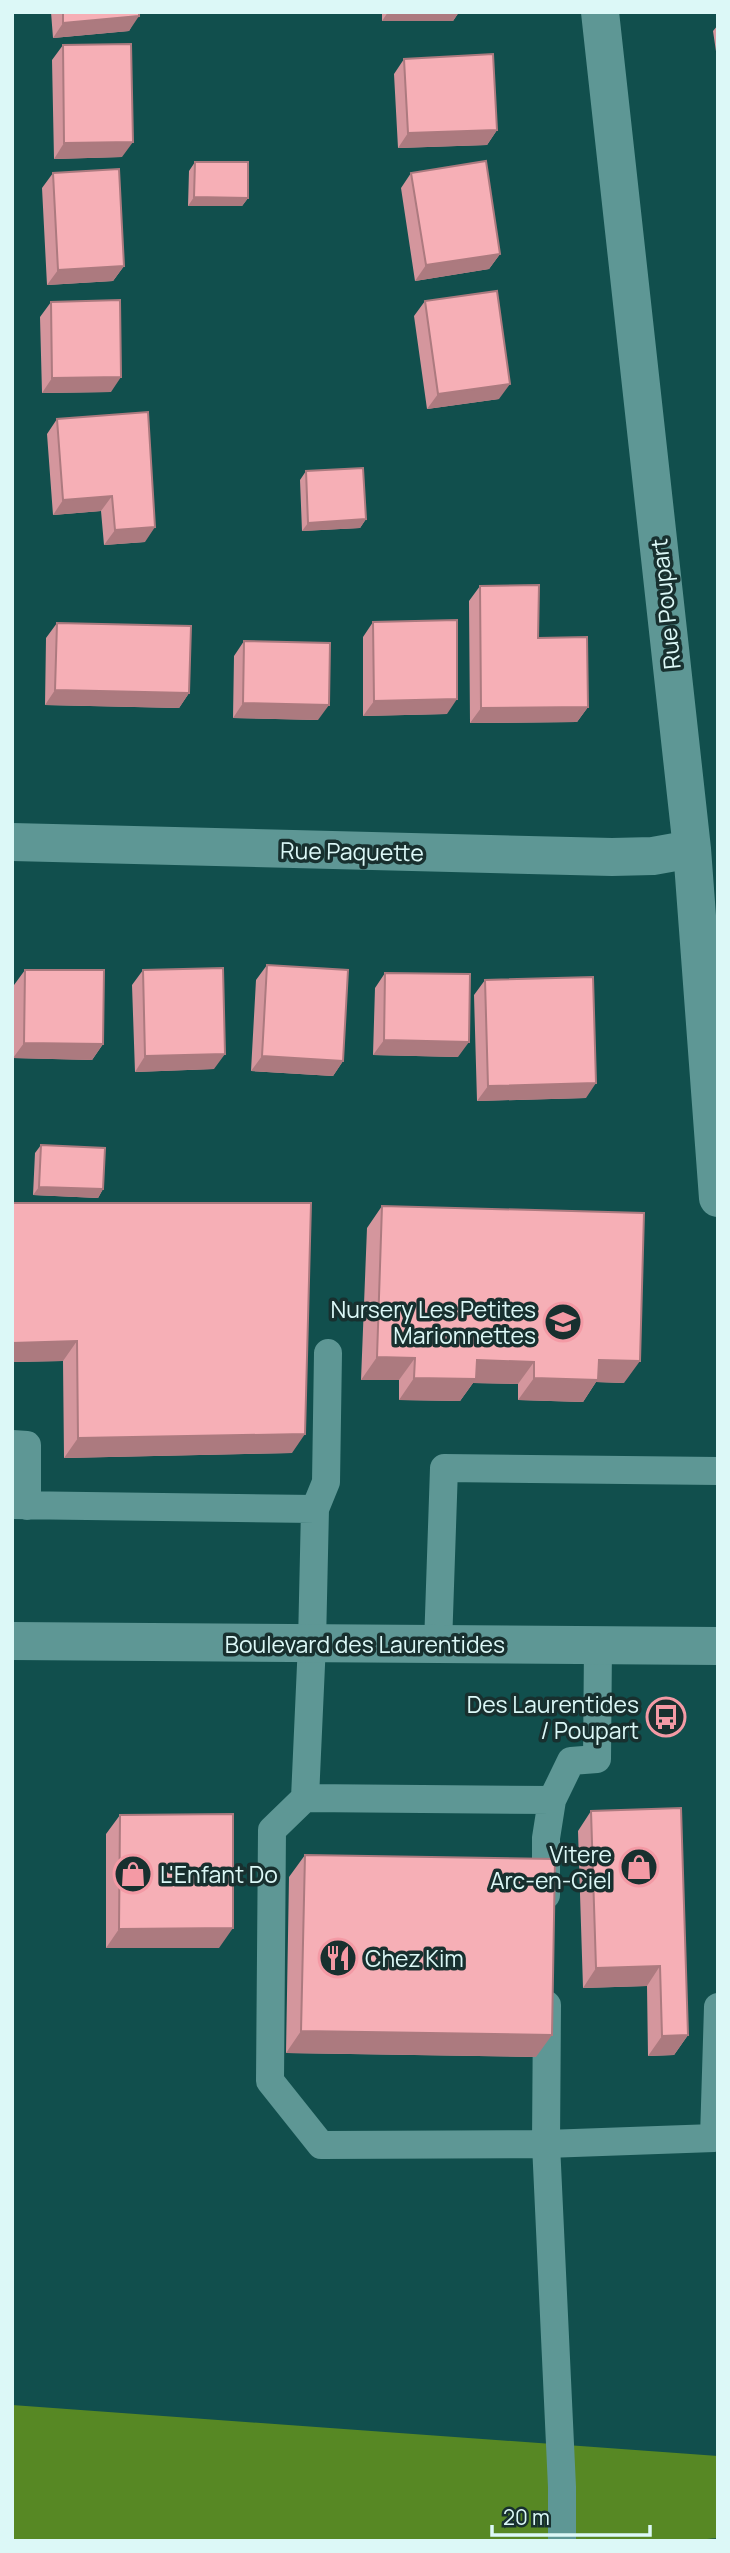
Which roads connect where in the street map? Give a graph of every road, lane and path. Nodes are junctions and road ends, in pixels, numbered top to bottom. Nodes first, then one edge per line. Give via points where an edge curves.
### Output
1 (600, 12) edge
2 (12, 842) edge
3 (692, 849) junction
4 (718, 1198) edge
5 (328, 1353) dead end
6 (12, 1444) edge
7 (718, 1471) edge
8 (20, 1505) edge
9 (315, 1509) junction
10 (12, 1642) edge
11 (312, 1643) junction
12 (438, 1644) junction
13 (598, 1645) junction
14 (718, 1646) edge
15 (305, 1798) junction
16 (552, 1800) junction
17 (546, 1921) edge
18 (547, 1977) edge
19 (718, 2007) edge
20 (546, 2144) junction
21 (562, 2541) edge

1 - 3 street, Rue Poupart
2 - 3 street, Rue Paquette via 612,857
3 - 4 street, Rue Poupart
5 - 9 lane via 326,1482
6 - 8 lane via 27,1444
7 - 12 lane via 444,1468
8 - 9 lane
9 - 11 lane
10 - 11 street, Boulevard des Laurentides
11 - 12 street, Boulevard des Laurentides
11 - 15 lane
12 - 13 street, Boulevard des Laurentides
13 - 14 street, Boulevard des Laurentides
13 - 16 lane via 597,1759 571,1761
15 - 16 lane
15 - 20 lane via 272,1830 270,2081 321,2145
16 - 17 lane via 546,1838
18 - 20 lane
19 - 20 lane via 714,2138
20 - 21 lane

